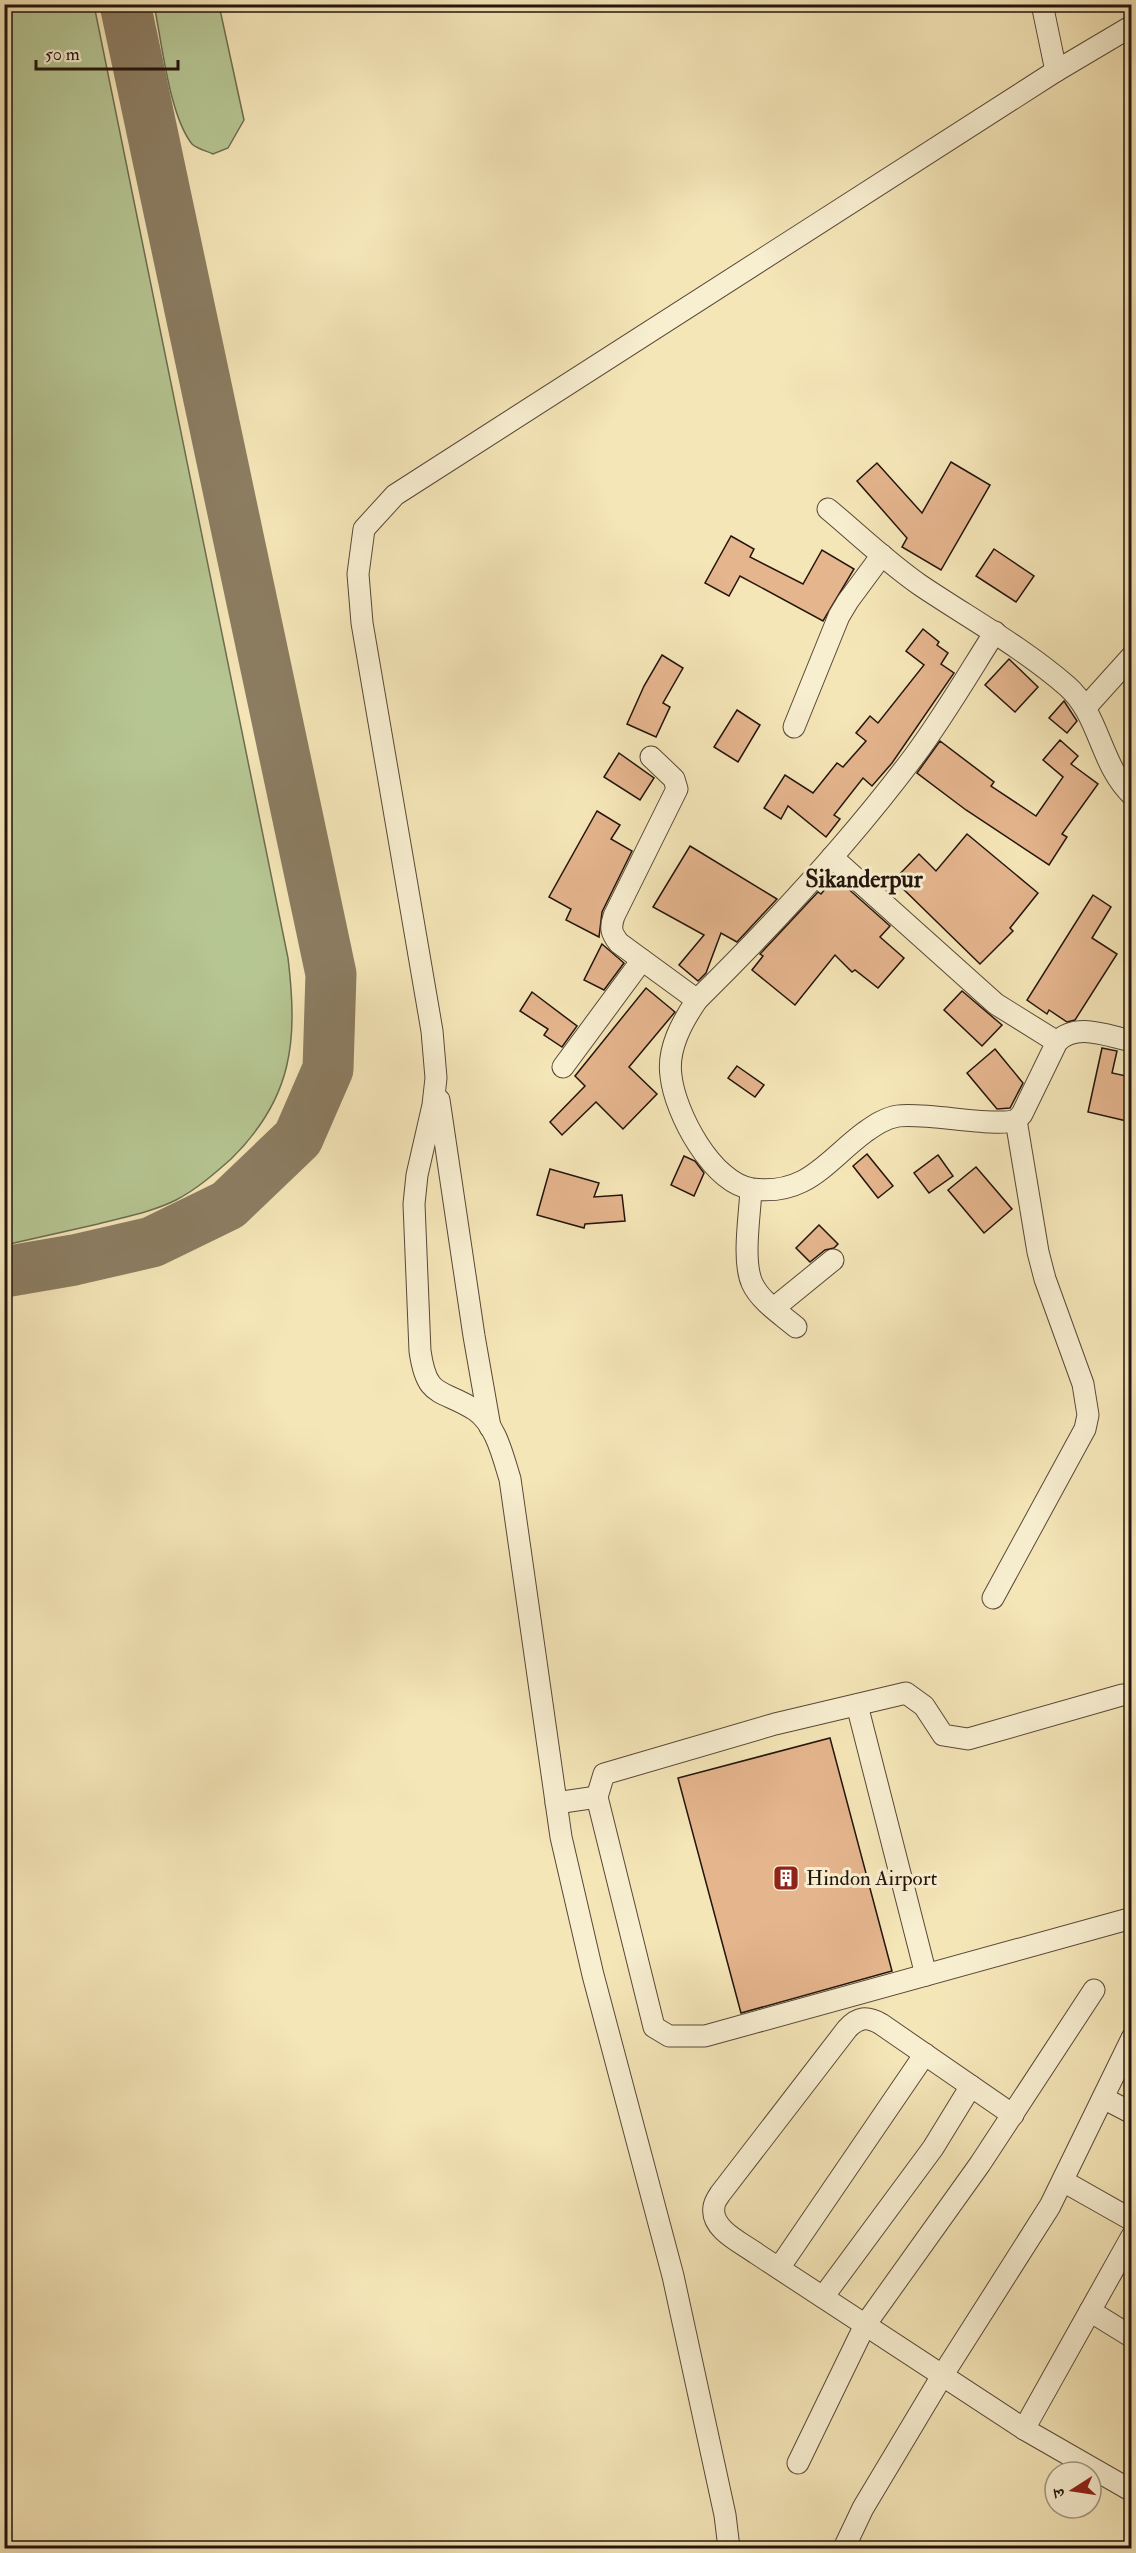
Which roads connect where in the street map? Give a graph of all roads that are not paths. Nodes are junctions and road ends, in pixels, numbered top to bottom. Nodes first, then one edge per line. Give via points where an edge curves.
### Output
1 (1042, 4) edge
2 (1131, 26) edge
3 (1056, 71) junction
4 (828, 509) dead end
5 (882, 555) junction
6 (995, 632) junction
7 (1131, 656) edge
8 (1086, 707) junction
9 (794, 727) dead end
10 (651, 757) dead end
11 (1131, 795) edge
12 (832, 857) junction
13 (642, 960) junction
14 (697, 1000) junction
15 (1131, 1041) edge
16 (1057, 1042) junction
17 (563, 1068) dead end
18 (436, 1078) junction
19 (1016, 1120) junction
20 (751, 1189) junction
21 (833, 1260) dead end
22 (774, 1308) junction
23 (796, 1327) dead end
24 (490, 1429) junction
25 (993, 1598) dead end
26 (1131, 1695) edge
27 (857, 1705) junction
28 (597, 1797) junction
29 (556, 1803) junction
30 (1131, 1918) edge
31 (926, 1975) junction
32 (1094, 1990) dead end
33 (1131, 2038) edge
34 (925, 2054) junction
35 (971, 2086) junction
36 (1103, 2098) junction
37 (1131, 2113) edge
38 (1013, 2115) junction
39 (1063, 2181) junction
40 (1131, 2220) edge
41 (1131, 2236) edge
42 (779, 2268) junction
43 (823, 2297) junction
44 (1090, 2311) junction
45 (865, 2325) junction
46 (1131, 2337) edge
47 (942, 2376) junction
48 (1023, 2429) junction
49 (798, 2463) dead end
50 (1131, 2490) edge
51 (729, 2548) edge
52 (844, 2548) edge

1 - 3 street
2 - 3 street
3 - 18 street via 395,495 364,529 358,574 362,623 432,1031
4 - 5 street
5 - 6 street
5 - 9 street via 839,616
6 - 8 street via 1068,687
6 - 12 street via 917,753
7 - 8 street
8 - 11 street via 1114,773
10 - 13 street via 674,779 677,789 611,925 619,943
12 - 14 street
12 - 16 street via 996,1004
13 - 14 street
13 - 17 street
14 - 20 street via 674,1044 670,1076 693,1134 718,1172
15 - 16 street via 1076,1030 1065,1033
16 - 19 street
18 - 24 street
18 - 24 street via 414,1204 423,1371 432,1386 476,1411
19 - 20 street via 896,1116 877,1123 796,1186
19 - 25 street via 1038,1252 1083,1384 1088,1415 1085,1429
20 - 22 street via 748,1264 752,1283
21 - 22 street
22 - 23 street
24 - 29 street via 510,1479
26 - 27 street via 968,1739 943,1735 924,1706 906,1693
27 - 28 street via 775,1724 604,1774
27 - 31 street
28 - 29 street
28 - 31 street via 654,2027 669,2036 705,2036
29 - 51 street via 593,1974 673,2276
30 - 31 street
32 - 38 street
33 - 36 street
34 - 35 street
34 - 42 street
34 - 42 street via 871,2018 853,2023 720,2194 714,2206 715,2220 721,2228
35 - 38 street
35 - 43 street via 933,2148
36 - 37 street
36 - 39 street
38 - 45 street
39 - 40 street
39 - 47 street
41 - 44 street
42 - 43 street
43 - 45 street
44 - 46 street
44 - 48 street
45 - 47 street
45 - 49 street
47 - 48 street
47 - 52 street via 863,2508
48 - 50 street

